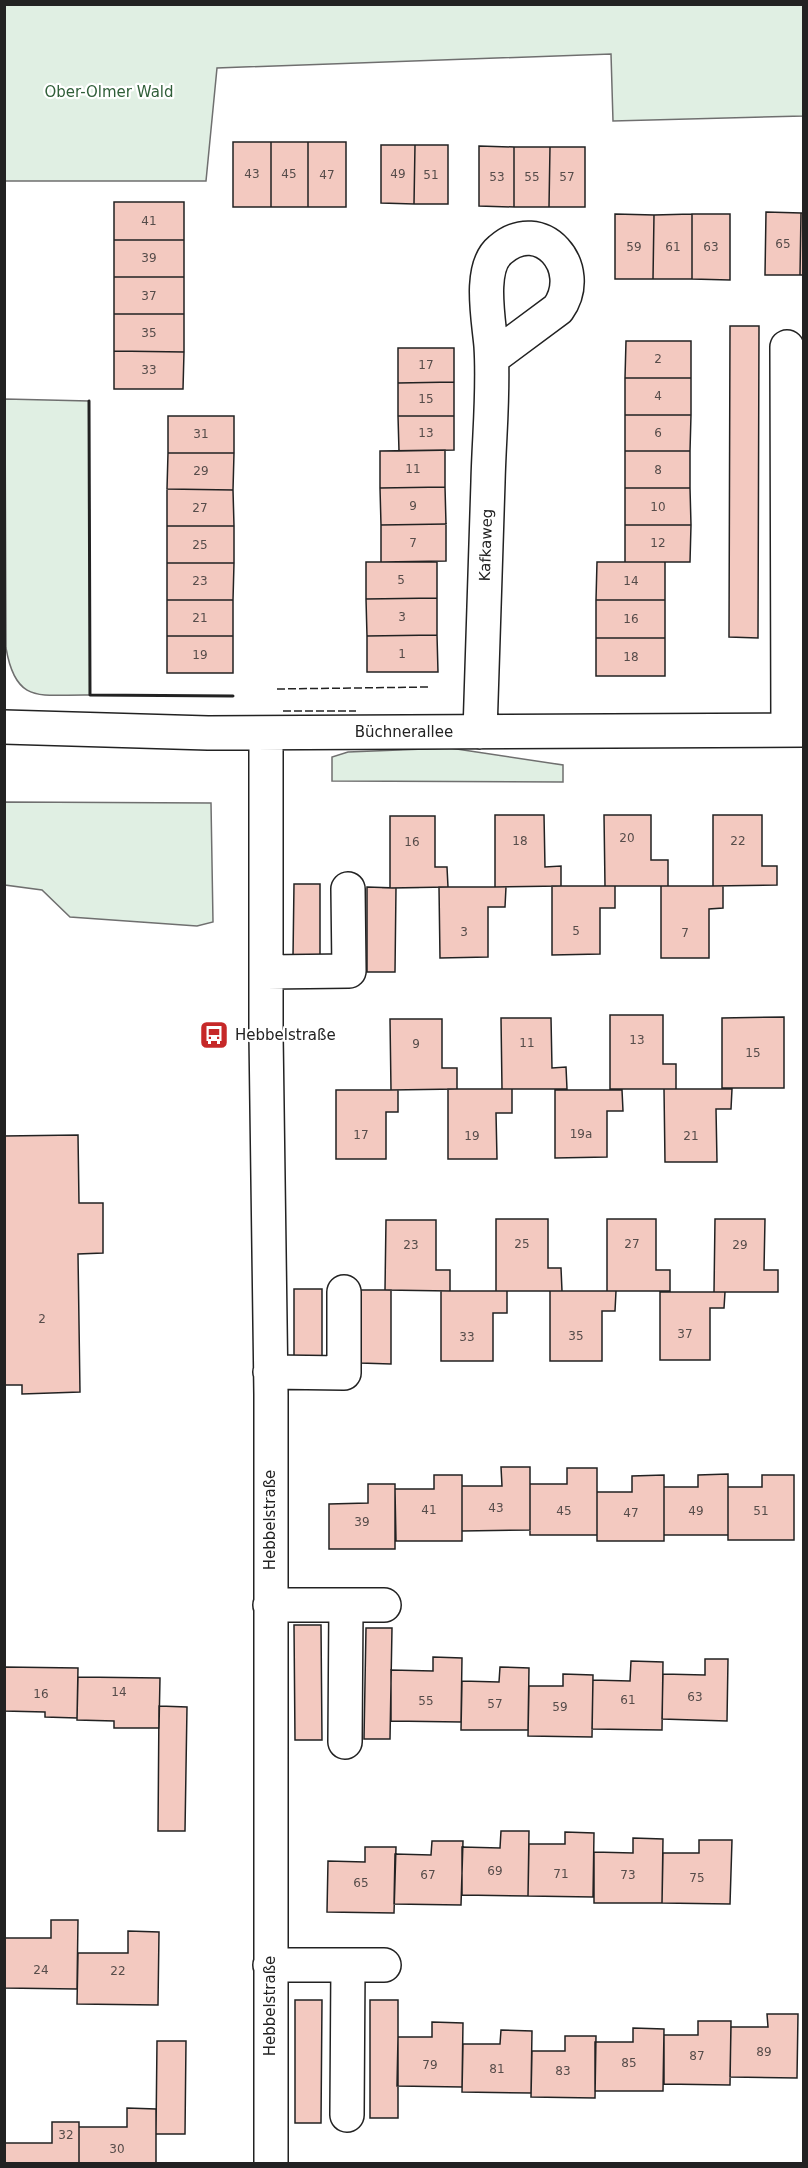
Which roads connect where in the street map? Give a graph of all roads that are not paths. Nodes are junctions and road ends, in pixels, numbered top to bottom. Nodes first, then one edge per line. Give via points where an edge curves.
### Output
1 (787, 347) dead end
2 (492, 357) dead end
3 (4, 727) edge
4 (796, 730) edge
5 (480, 732) junction
6 (266, 733) junction
7 (348, 889) dead end
8 (267, 972) junction
9 (344, 1292) dead end
10 (270, 1372) junction
11 (270, 1605) junction
12 (384, 1605) dead end
13 (346, 1606) junction
14 (345, 1742) dead end
15 (270, 1965) junction
16 (348, 1965) junction
17 (384, 1965) dead end
18 (347, 2115) dead end
19 (271, 2163) edge

1 - 4 street
2 - 5 street, Kafkaweg
3 - 6 street, Büchnerallee
4 - 5 street, Büchnerallee
5 - 6 street, Büchnerallee
6 - 8 street, Hebbelstraße
7 - 8 street via 349,971
8 - 10 street, Hebbelstraße
9 - 10 street via 345,1373
10 - 11 street, Hebbelstraße
11 - 13 street
11 - 15 street, Hebbelstraße
12 - 13 street
13 - 14 street
15 - 16 street
15 - 19 street, Hebbelstraße
16 - 17 street
16 - 18 street

